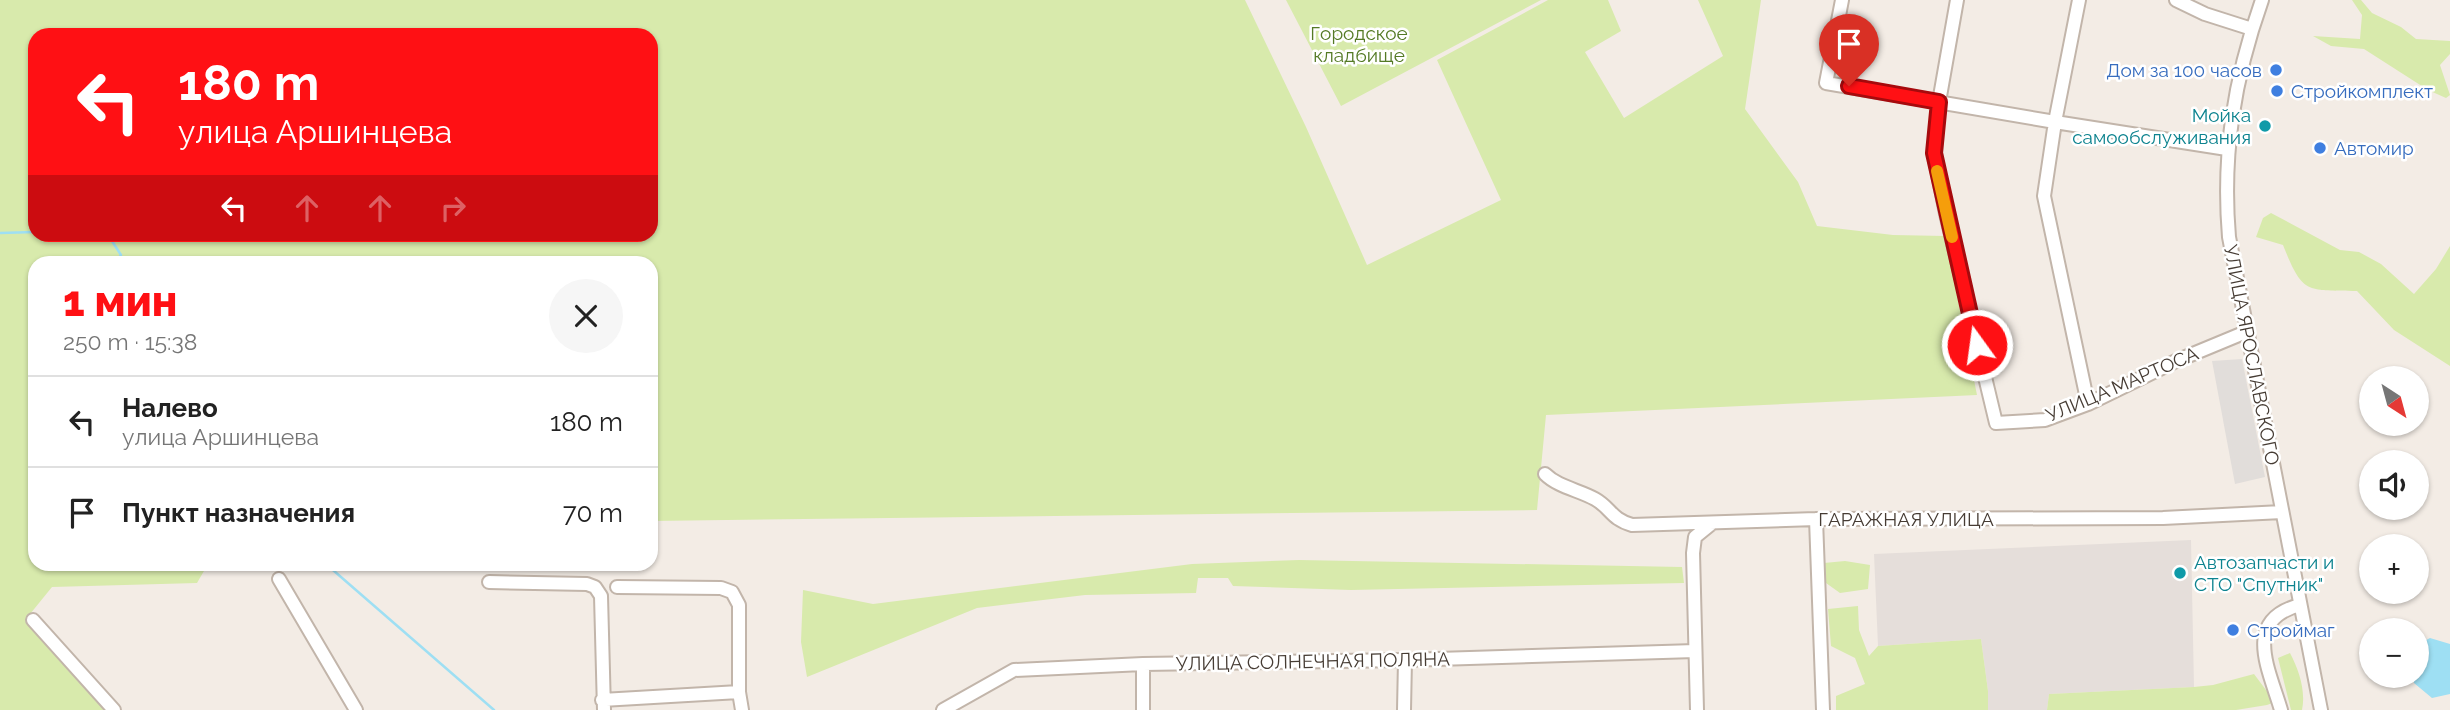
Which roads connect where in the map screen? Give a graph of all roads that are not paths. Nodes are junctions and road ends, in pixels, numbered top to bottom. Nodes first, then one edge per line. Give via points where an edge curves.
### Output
1 (1842, 0) edge
2 (1957, 0) edge
3 (2079, 0) edge
4 (2176, 0) edge
5 (2196, 0) edge
6 (2262, 0) edge
7 (2205, 14) junction
8 (2252, 29) junction
9 (1939, 102) junction
10 (2055, 122) junction
11 (2227, 149) junction
12 (2246, 332) junction
13 (2088, 404) junction
14 (1545, 474) dead end
15 (2282, 512) junction
16 (1816, 519) junction
17 (1711, 524) junction
18 (279, 579) dead end
19 (489, 582) dead end
20 (617, 587) dead end
21 (2300, 605) junction
22 (33, 620) dead end
23 (1695, 651) junction
24 (1405, 660) junction
25 (1143, 664) junction
26 (739, 692) junction
27 (603, 705) edge
28 (114, 710) edge
29 (356, 710) edge
30 (742, 710) edge
31 (943, 710) edge
32 (1143, 710) edge
33 (1404, 710) edge
34 (1697, 710) edge
35 (1822, 710) edge
36 (2281, 710) edge
37 (2321, 710) edge

1 - 9 street via 1826,83
2 - 9 street
3 - 10 street
4 - 7 street
5 - 7 street via 2194,5
6 - 8 street, УЛИЦА ЯРОСЛАВСКОГО
7 - 8 street
8 - 11 street, УЛИЦА ЯРОСЛАВСКОГО
9 - 10 street
9 - 13 street, УЛИЦА МАРТОСА via 1934,153 1996,423 2045,420
10 - 11 street
10 - 13 street via 2044,196
11 - 12 street, УЛИЦА ЯРОСЛАВСКОГО via 2229,237
12 - 13 street, УЛИЦА МАРТОСА
12 - 15 street, УЛИЦА ЯРОСЛАВСКОГО
14 - 17 street, ГАРАЖНАЯ УЛИЦА via 1598,501 1618,521 1632,525
15 - 16 street, ГАРАЖНАЯ УЛИЦА via 2163,519
15 - 21 street, УЛИЦА ЯРОСЛАВСКОГО
16 - 17 street, ГАРАЖНАЯ УЛИЦА
16 - 35 street
17 - 23 street via 1695,537
18 - 29 street
19 - 27 street via 587,583 595,587 601,597
20 - 26 street via 721,588 732,592 739,605
21 - 36 street via 2281,610 2264,635
21 - 37 street, УЛИЦА ЯРОСЛАВСКОГО
22 - 28 street
23 - 24 street, УЛИЦА СОЛНЕЧНАЯ ПОЛЯНА
23 - 34 street
24 - 25 street, УЛИЦА СОЛНЕЧНАЯ ПОЛЯНА
24 - 33 street
25 - 31 street, УЛИЦА СОЛНЕЧНАЯ ПОЛЯНА via 1014,670
25 - 32 street
26 - 27 street
26 - 30 street

